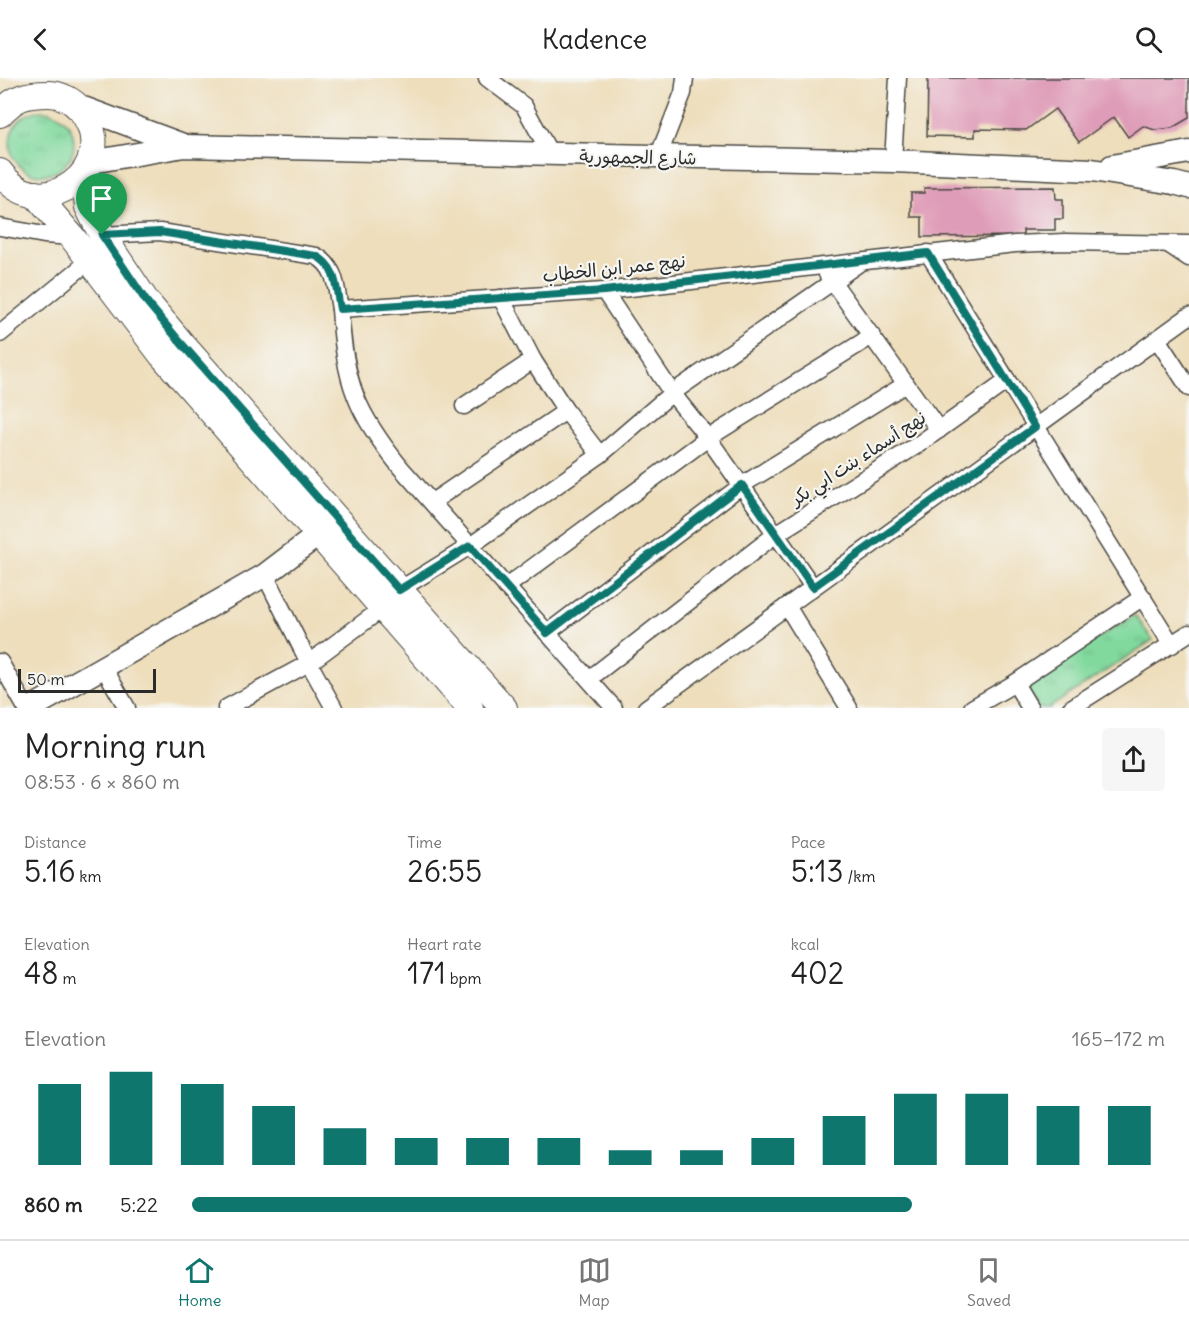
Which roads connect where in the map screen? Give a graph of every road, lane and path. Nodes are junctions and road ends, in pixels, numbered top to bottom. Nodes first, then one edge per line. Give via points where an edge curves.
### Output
1 (487, 78) edge
2 (685, 78) edge
3 (898, 78) edge
4 (47, 86) edge
5 (0, 87) edge
6 (78, 106) junction
7 (1, 114) edge
8 (184, 146) junction
9 (1189, 152) edge
10 (551, 155) junction
11 (658, 157) junction
12 (893, 161) junction
13 (88, 167) junction
14 (1092, 170) junction
15 (2, 176) edge
16 (1189, 187) edge
17 (35, 194) junction
18 (0, 228) edge
19 (102, 235) junction
20 (72, 237) junction
21 (1168, 244) junction
22 (1189, 244) edge
23 (928, 253) junction
24 (1189, 258) edge
25 (89, 261) junction
26 (862, 262) junction
27 (822, 267) junction
28 (833, 282) junction
29 (604, 291) junction
30 (501, 298) junction
31 (340, 309) junction
32 (1189, 316) edge
33 (0, 334) edge
34 (872, 336) junction
35 (1157, 339) junction
36 (533, 360) junction
37 (1007, 381) junction
38 (906, 384) junction
39 (1189, 388) edge
40 (672, 393) junction
41 (464, 406) dead end
42 (566, 411) junction
43 (1035, 427) junction
44 (939, 430) junction
45 (708, 438) junction
46 (600, 455) junction
47 (742, 485) junction
48 (432, 502) junction
49 (319, 534) junction
50 (776, 534) junction
51 (470, 546) junction
52 (265, 575) junction
53 (506, 587) junction
54 (813, 587) junction
55 (1143, 597) junction
56 (391, 599) junction
57 (787, 606) junction
58 (547, 633) junction
59 (1189, 633) edge
60 (1172, 645) junction
61 (0, 662) edge
62 (309, 663) junction
63 (104, 668) junction
64 (589, 679) junction
65 (1015, 683) junction
66 (26, 708) edge
67 (31, 708) edge
68 (127, 708) edge
69 (226, 708) edge
70 (334, 708) edge
71 (470, 708) edge
72 (504, 708) edge
73 (614, 708) edge
74 (646, 708) edge
75 (849, 708) edge
76 (972, 708) edge
77 (1030, 708) edge
78 (1071, 708) edge

1 - 10 street via 524,106
2 - 11 street
3 - 12 street
4 - 6 main road
4 - 7 main road via 16,99
5 - 7 main road
6 - 8 main road, شارع الجمهورية
6 - 13 main road via 93,132 94,147
8 - 10 main road, شارع الجمهورية
8 - 13 main road, شارع الجمهورية
9 - 14 main road, شارع الجمهورية
10 - 11 main road, شارع الجمهورية
11 - 12 main road, شارع الجمهورية
12 - 14 main road, شارع الجمهورية
13 - 17 main road via 73,185 62,191
13 - 19 main road via 88,207
14 - 16 main road, شارع الجمهورية
15 - 17 main road via 19,189
17 - 20 main road
18 - 20 street
19 - 31 street via 160,232 316,256 332,270
19 - 56 main road via 146,301
20 - 25 main road
21 - 22 street, نهج عمر ابن الخطاب
21 - 23 street, نهج عمر ابن الخطاب via 1015,244
21 - 24 street
23 - 26 street, نهج عمر ابن الخطاب
23 - 37 street
25 - 33 street
25 - 49 main road via 162,355
26 - 27 street, نهج عمر ابن الخطاب
26 - 28 street
27 - 28 street
27 - 29 street, نهج عمر ابن الخطاب
28 - 34 street
28 - 40 street
29 - 30 street, نهج عمر ابن الخطاب
29 - 40 street
30 - 31 street, نهج عمر ابن الخطاب
30 - 36 street
31 - 48 street via 343,352 357,402 378,440
32 - 35 street
34 - 38 street
34 - 45 street
35 - 39 street
35 - 43 street
36 - 41 street
36 - 42 street
37 - 43 street
37 - 44 street, نهج أسماء بنت ابي بكر
38 - 44 street
38 - 47 street
40 - 45 street
40 - 46 street
42 - 46 street
42 - 48 street
43 - 54 street
43 - 55 street
44 - 50 street, نهج أسماء بنت ابي بكر
45 - 47 street
45 - 53 street
46 - 51 street
47 - 50 street
47 - 58 street
48 - 51 street
49 - 52 main road
49 - 56 main road
50 - 54 street
50 - 64 street, نهج أسماء بنت ابي بكر
51 - 53 street
51 - 56 street
52 - 62 street
52 - 63 main road
53 - 58 street
54 - 57 street
55 - 60 street
55 - 65 street
56 - 62 street
56 - 71 main road
56 - 72 main road
57 - 74 street
57 - 75 street
58 - 64 street
59 - 60 street
60 - 78 street
61 - 66 street
62 - 69 street
62 - 70 street
63 - 67 main road
63 - 68 street
64 - 73 street
65 - 76 street
65 - 77 street

